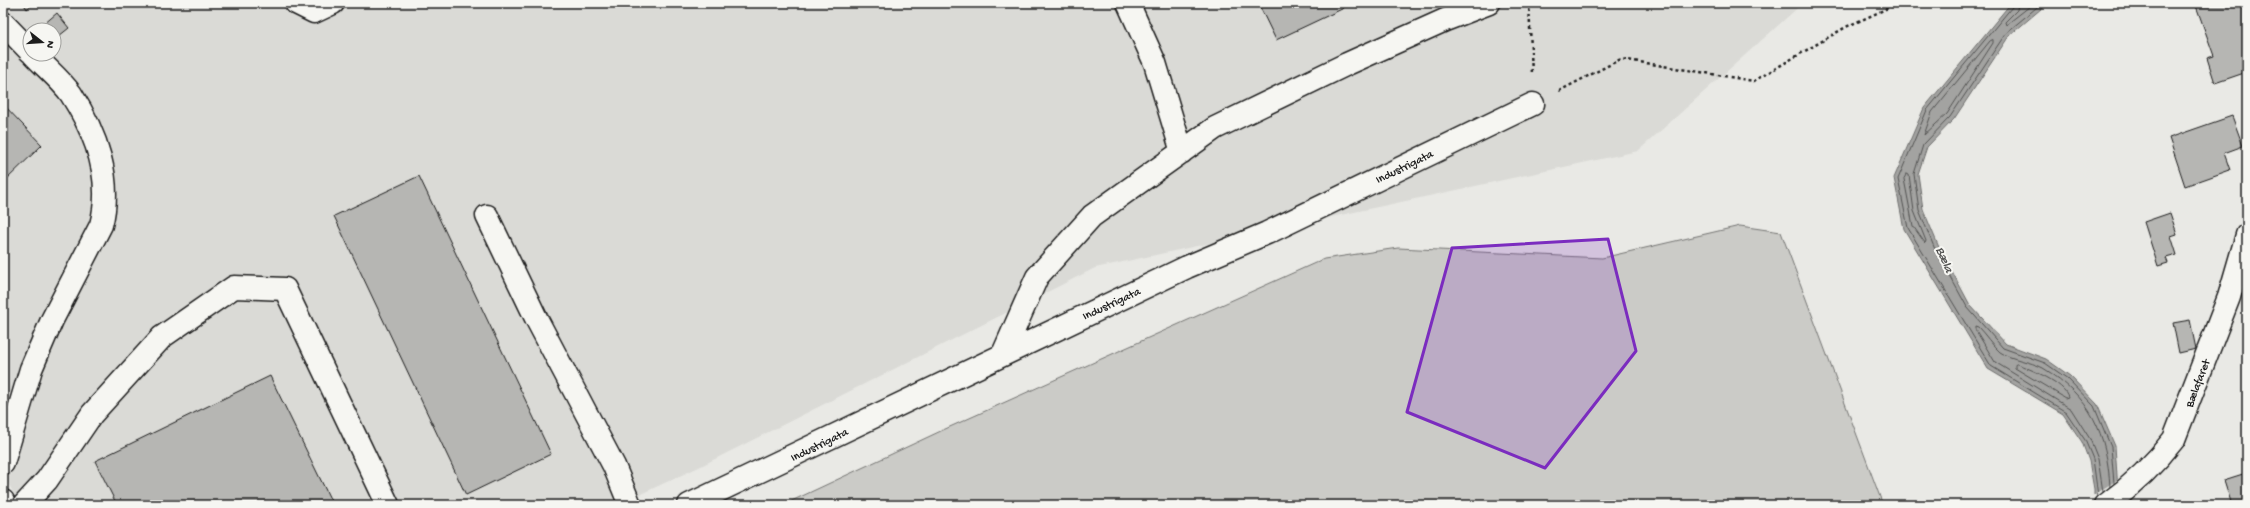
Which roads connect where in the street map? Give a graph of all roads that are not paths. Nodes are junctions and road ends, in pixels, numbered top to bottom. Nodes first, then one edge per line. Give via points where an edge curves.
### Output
1 (296, 3) edge
2 (333, 3) edge
3 (1128, 3) edge
4 (1489, 3) edge
5 (3, 23) edge
6 (22, 43) edge
7 (40, 62) edge
8 (1533, 104) road end
9 (1182, 152) junction
10 (487, 216) dead end
11 (2247, 235) edge
12 (1003, 354) junction
13 (3, 463) edge
14 (3, 501) edge
15 (4, 505) edge
16 (24, 505) edge
17 (388, 505) edge
18 (630, 505) edge
19 (689, 505) edge
20 (2106, 505) edge

1 - 2 street via 314,12
3 - 9 street via 1155,63
4 - 9 street via 1431,26 1222,124
5 - 6 street
7 - 13 street via 70,94 94,139 105,184 105,210 101,225 52,320 31,369
8 - 12 street, Industrigata via 1267,233 1187,267
9 - 12 street via 1092,216 1036,277
10 - 18 street via 614,466
11 - 20 street, Bælafaret via 2229,297 2174,439 2159,459 2126,491
12 - 19 street, Industrigata
14 - 15 street
16 - 17 street via 47,480 92,414 162,337 234,287 285,289

